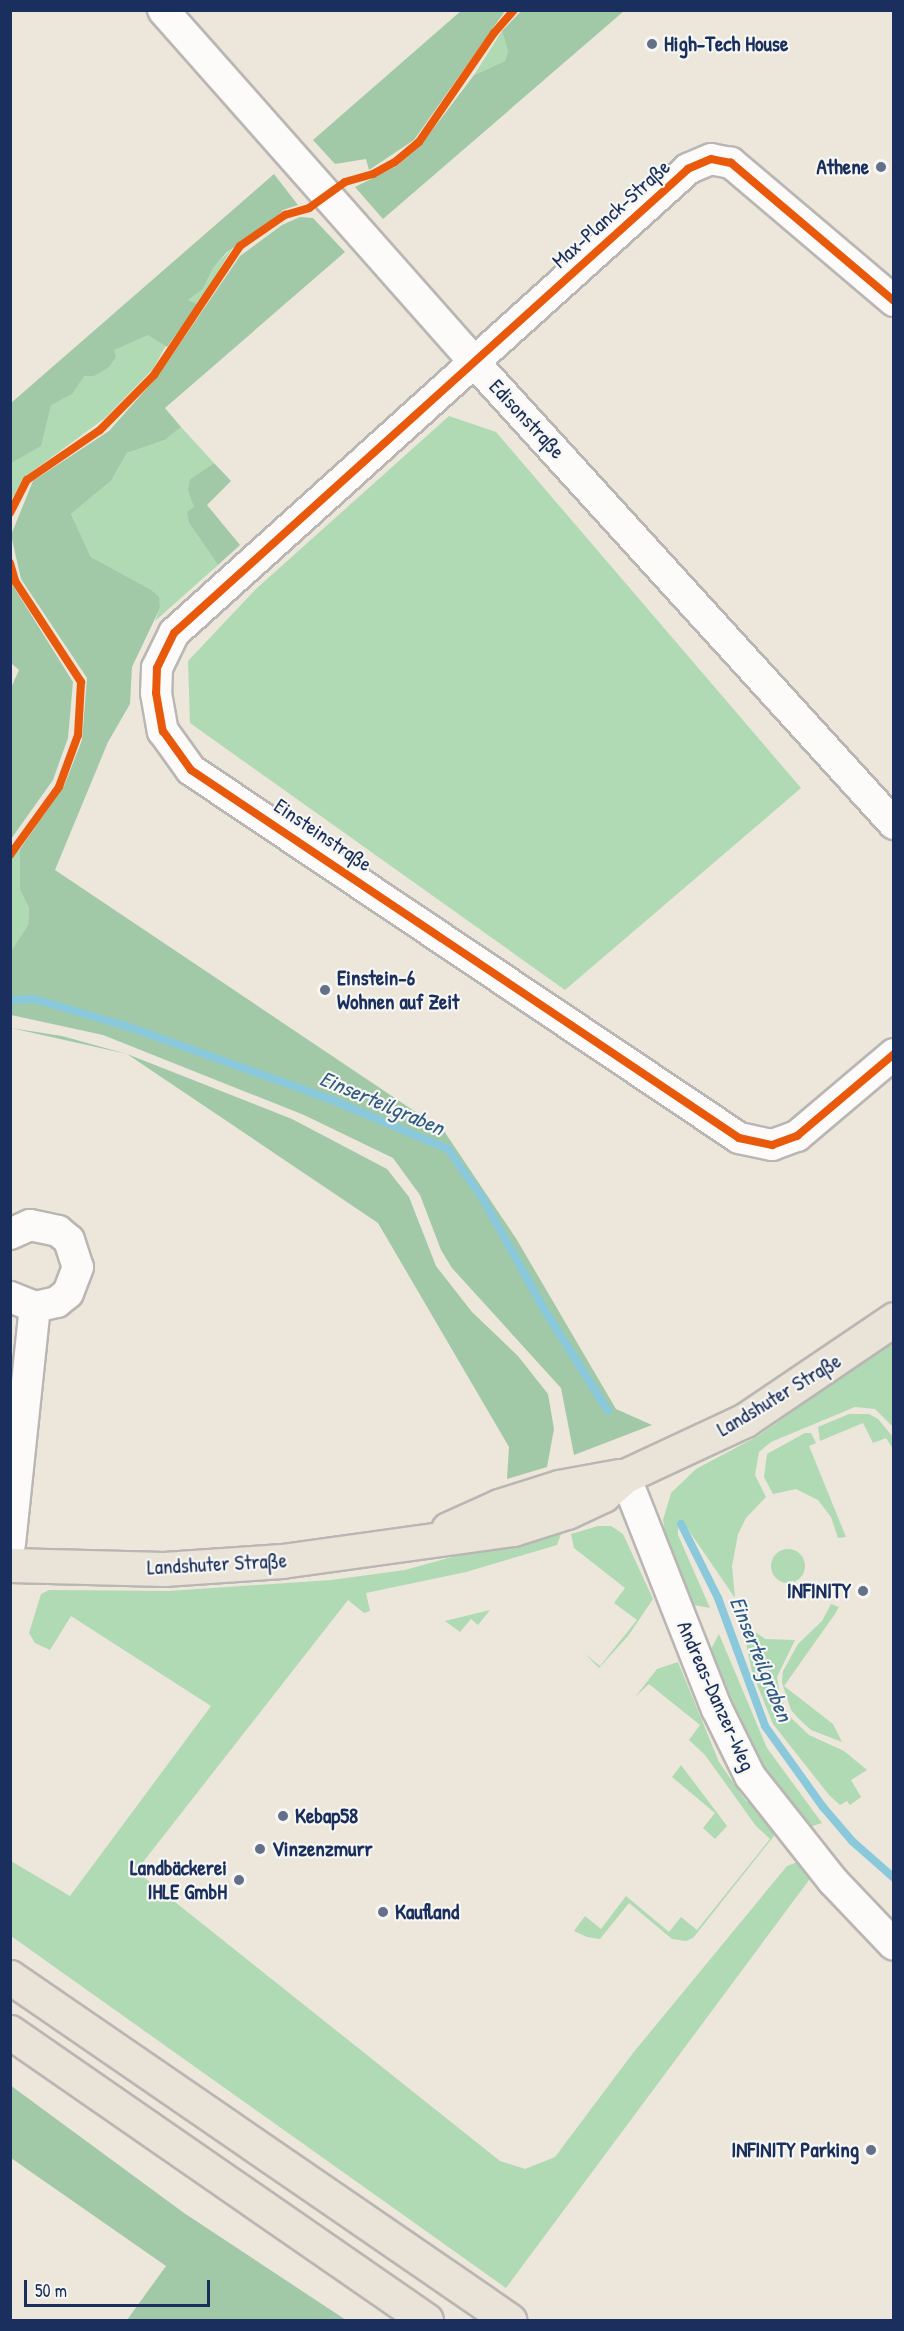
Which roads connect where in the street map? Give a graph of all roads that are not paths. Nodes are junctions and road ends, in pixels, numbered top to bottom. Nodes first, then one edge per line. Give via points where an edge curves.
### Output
1 (163, 10) edge
2 (894, 301) edge
3 (473, 361) junction
4 (894, 824) edge
5 (894, 1054) edge
6 (10, 1234) edge
7 (23, 1302) edge
8 (894, 1319) edge
9 (625, 1476) junction
10 (10, 1544) edge
11 (10, 1565) edge
12 (894, 1945) edge
13 (10, 1977) edge
14 (10, 2032) edge
15 (426, 2320) edge
16 (509, 2320) edge

1 - 3 street, Edisonstraße
2 - 3 street, Max-Planck-Straße via 731,163 711,159 688,169
3 - 4 street, Edisonstraße
3 - 5 street, Einsteinstraße via 174,633 157,668 163,731 191,770 739,1138 772,1145 797,1136
6 - 7 street via 30,1225 44,1225 69,1240 76,1252 78,1267 68,1293 57,1302
7 - 10 street
8 - 9 main road, Landshuter Straße via 745,1420
9 - 11 main road, Landshuter Straße via 603,1495 567,1512 481,1536 282,1561 164,1569
9 - 12 street, Andreas-Danzer-Weg via 717,1709 750,1776 833,1881
13 - 16 main road
14 - 15 main road

